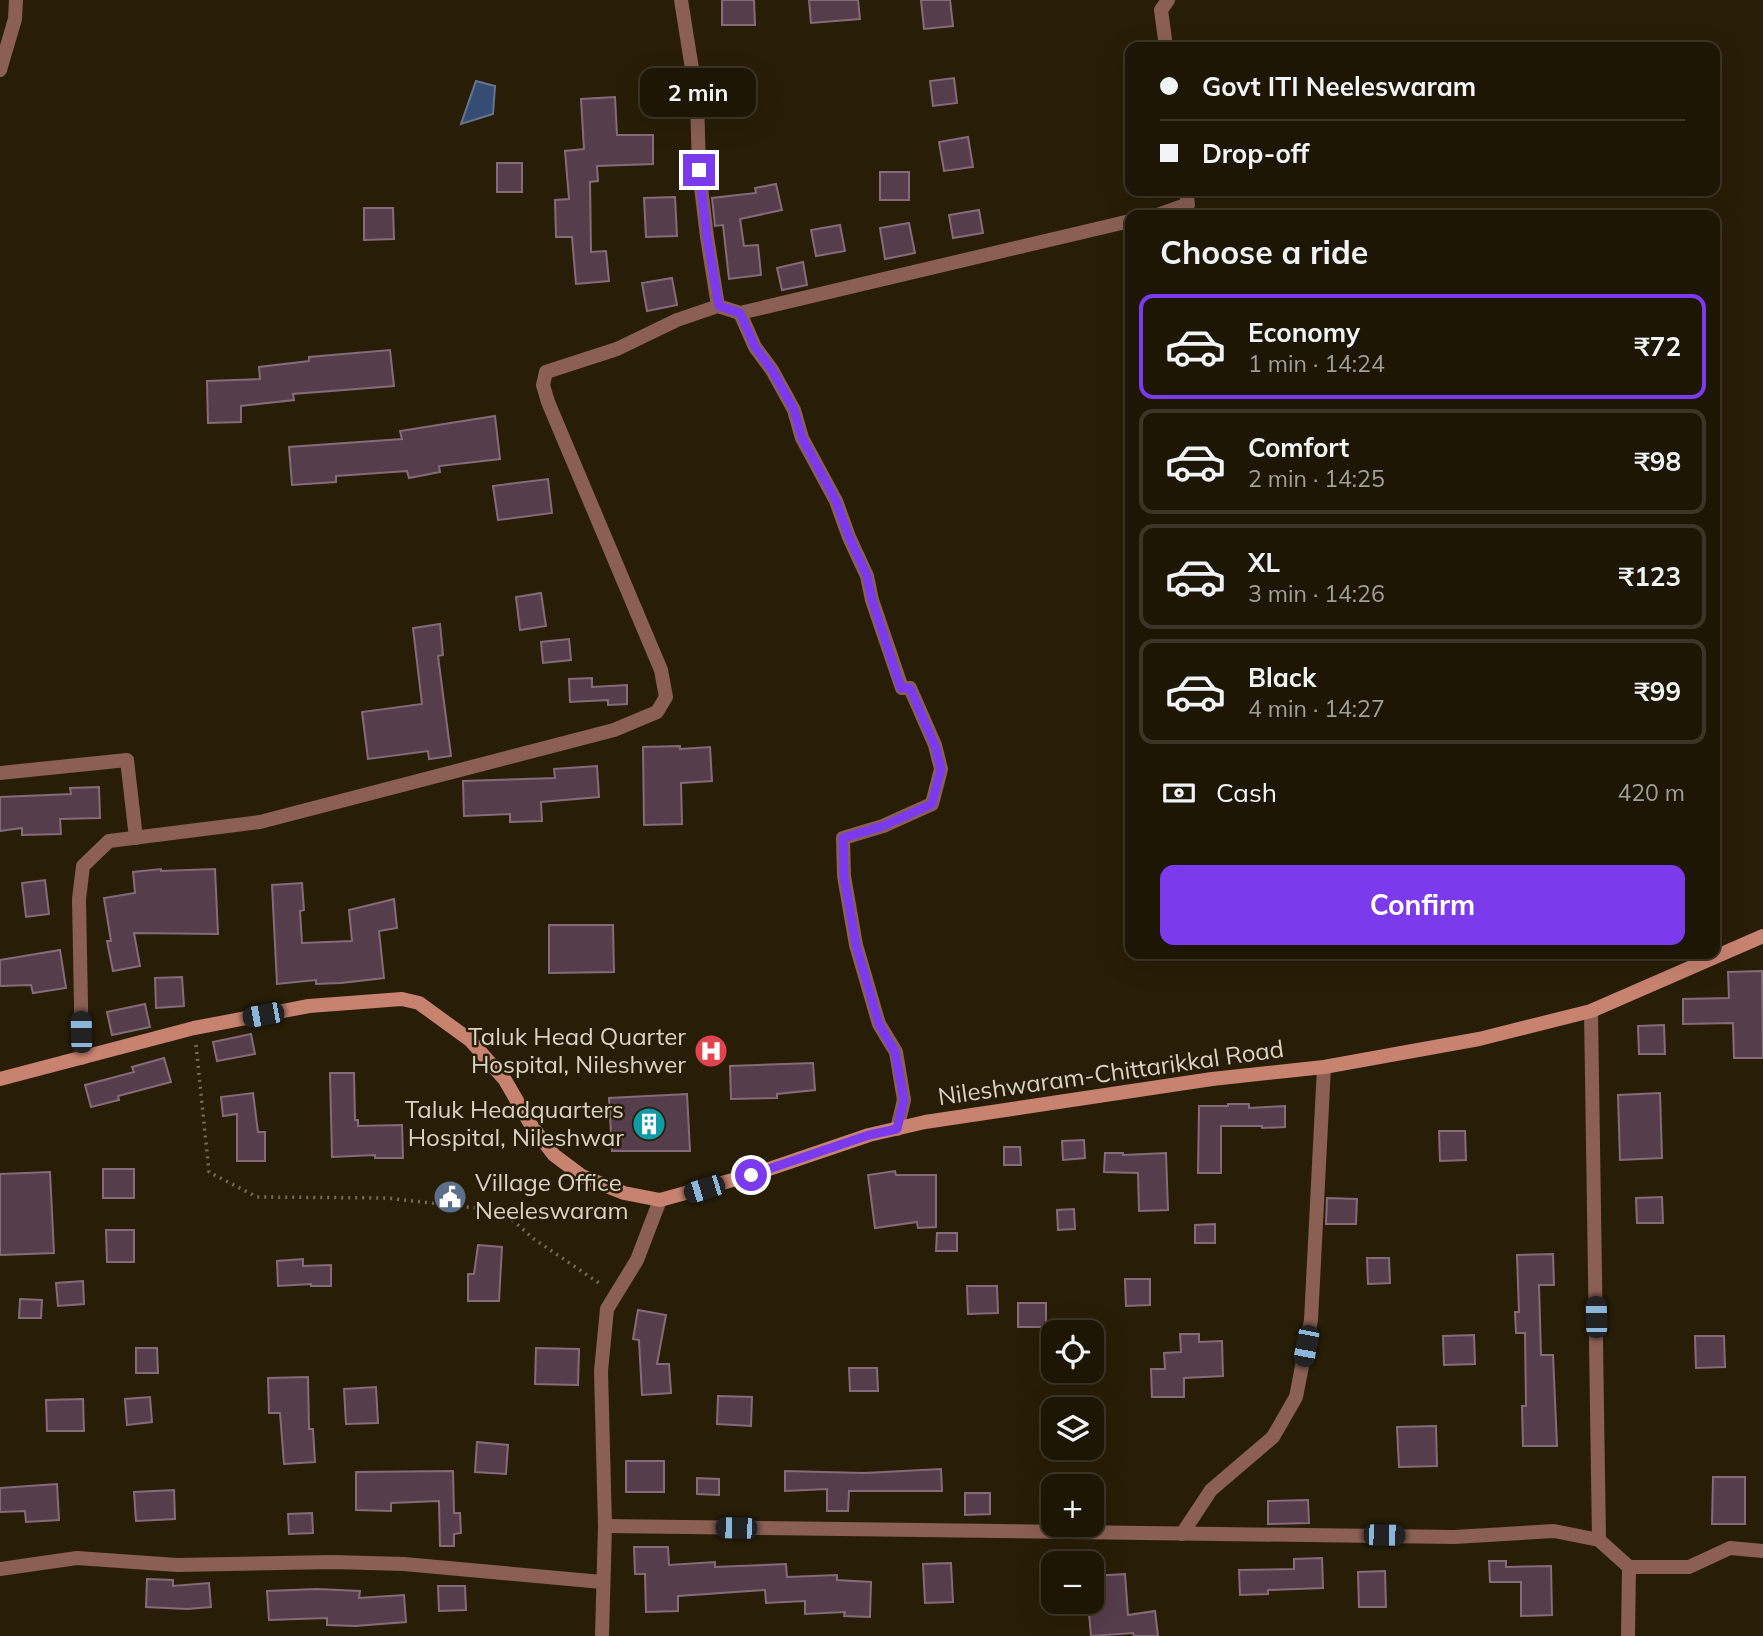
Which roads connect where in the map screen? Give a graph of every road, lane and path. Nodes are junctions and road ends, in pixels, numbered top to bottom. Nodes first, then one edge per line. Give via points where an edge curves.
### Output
1 (16, 0) edge
2 (681, 0) edge
3 (1168, 0) edge
4 (1165, 42) edge
5 (0, 70) edge
6 (1187, 196) edge
7 (1171, 210) edge
8 (1125, 222) edge
9 (719, 306) junction
10 (740, 313) junction
11 (0, 773) edge
12 (135, 838) junction
13 (1763, 936) edge
14 (1720, 955) edge
15 (1710, 959) edge
16 (1591, 1011) junction
17 (194, 1028) junction
18 (82, 1058) junction
19 (1324, 1067) junction
20 (0, 1079) edge
21 (897, 1129) junction
22 (660, 1200) junction
23 (607, 1309) junction
24 (605, 1526) junction
25 (1182, 1534) junction
26 (1599, 1540) junction
27 (1763, 1551) edge
28 (1629, 1567) junction
29 (0, 1569) edge
30 (602, 1582) junction
31 (602, 1636) edge
32 (1628, 1636) edge

1 - 5 street
2 - 9 street via 697,100 699,170
3 - 4 street via 1161,10
6 - 7 street via 1188,204
8 - 10 street
9 - 10 street
9 - 12 street via 617,349 546,372 543,385 662,670 666,697 657,712 614,730 260,822
10 - 21 street via 794,410 802,438 836,501 867,576 901,688 910,688 941,769 932,804 843,838 844,876 856,945 879,1024 895,1052 904,1100
11 - 12 street via 127,760
12 - 18 street via 109,841 83,866 79,899
13 - 14 main road, Nileshwaram-Chittarikkal Road
15 - 16 main road, Nileshwaram-Chittarikkal Road
16 - 19 main road, Nileshwaram-Chittarikkal Road via 1479,1039
16 - 26 street
17 - 18 main road, Nileshwaram-Chittarikkal Road
17 - 22 main road, Nileshwaram-Chittarikkal Road via 309,1006 402,999 419,1003 470,1040 505,1080 554,1155 582,1176 624,1193
17 - 23 path via 209,1172 257,1197 387,1198 502,1211 599,1283
18 - 20 main road, Nileshwaram-Chittarikkal Road
19 - 21 main road, Nileshwaram-Chittarikkal Road via 1212,1079
19 - 25 street via 1311,1320 1296,1397 1273,1437 1211,1490
21 - 22 main road, Nileshwaram-Chittarikkal Road
22 - 23 street via 637,1261
23 - 24 street via 601,1371
24 - 25 street
24 - 30 street
25 - 26 street via 1454,1537 1554,1531
26 - 28 street
27 - 28 street via 1730,1548 1689,1567
28 - 32 street
29 - 30 street via 77,1558 177,1565 333,1562
30 - 31 street

